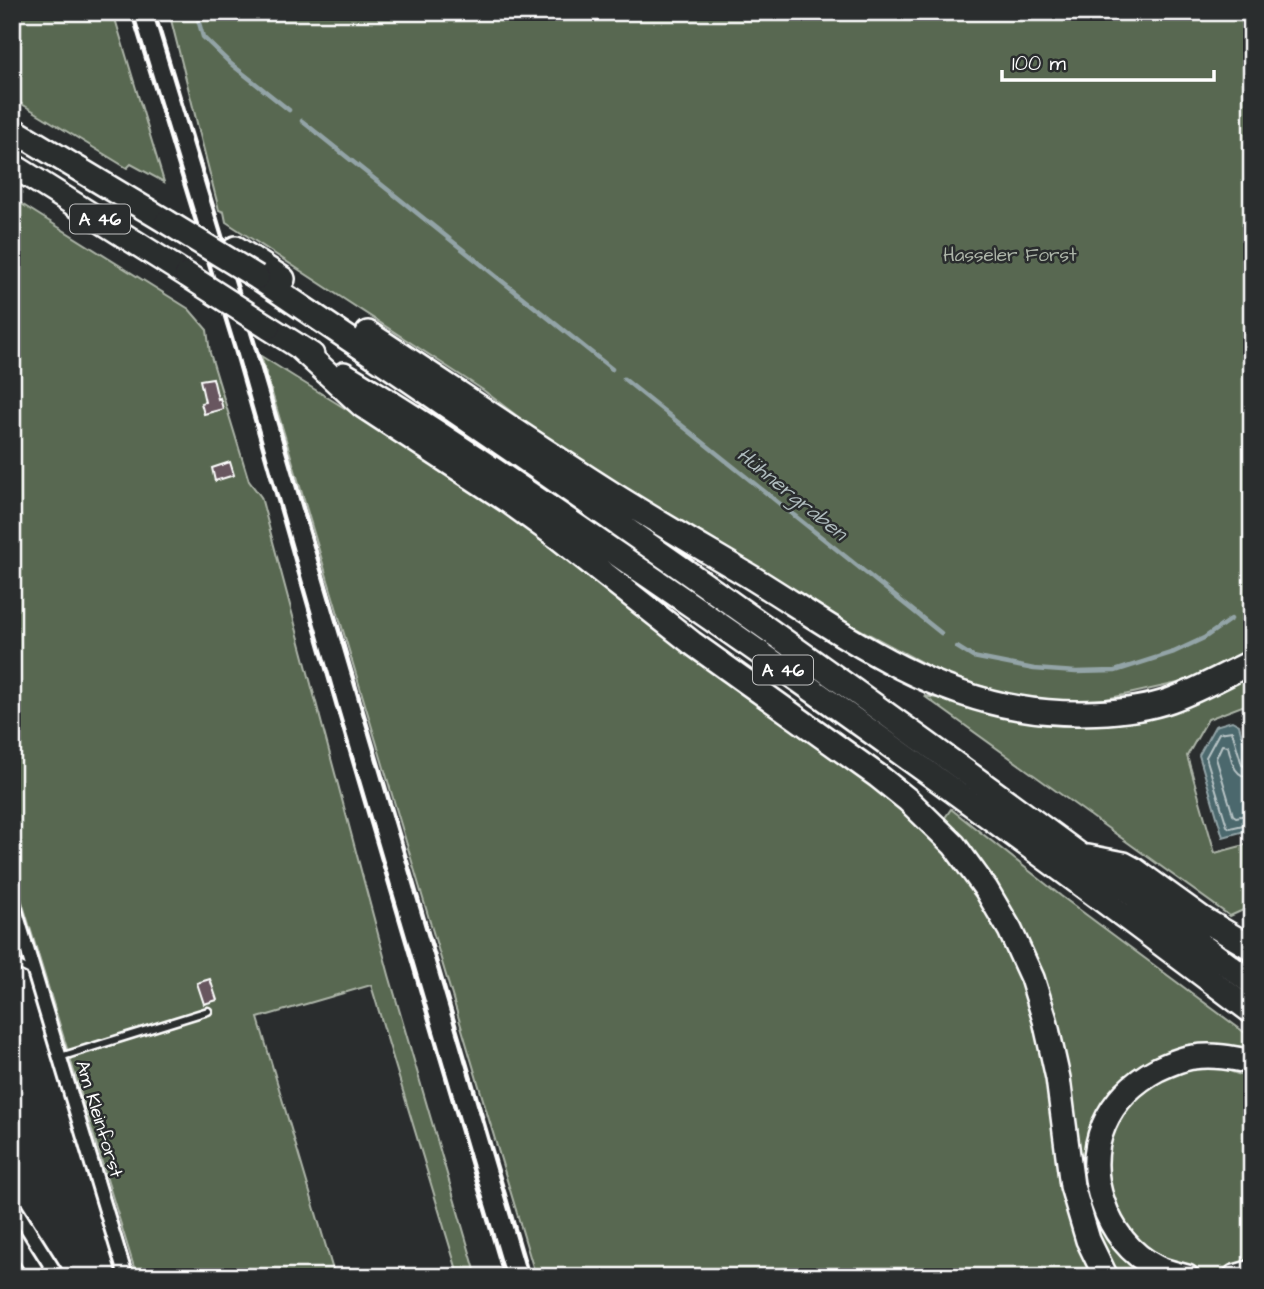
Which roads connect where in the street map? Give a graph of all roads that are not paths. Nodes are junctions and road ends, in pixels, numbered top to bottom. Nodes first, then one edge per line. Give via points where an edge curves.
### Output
1 (12, 129) edge
2 (12, 165) edge
3 (166, 213) junction
4 (300, 348) junction
5 (1252, 662) edge
6 (1080, 856) junction
7 (12, 898) edge
8 (1252, 948) edge
9 (12, 962) edge
10 (34, 973) junction
11 (1252, 983) edge
12 (208, 1011) dead end
13 (1252, 1012) edge
14 (60, 1056) junction
15 (1252, 1062) edge
16 (12, 1204) edge
17 (12, 1259) edge
18 (1252, 1272) edge
19 (24, 1277) edge
20 (58, 1277) edge
21 (126, 1277) edge
22 (1106, 1277) edge
23 (1186, 1277) edge
24 (1236, 1277) edge

1 - 3 highway, A 46
2 - 4 highway, A 46, bridge
3 - 5 highway via 236,248 611,493 930,683 1020,708 1114,712 1168,701
3 - 6 highway, A 46, bridge via 618,524
4 - 13 highway, A 46 via 527,492 705,614
4 - 22 highway via 363,406 508,501 692,643 878,776 954,845 998,909 1032,978 1058,1078 1072,1186 1088,1240
6 - 8 highway via 1124,864
6 - 11 highway, A 46
7 - 10 street, Am Kleinforst
9 - 10 lane
10 - 14 street, Am Kleinforst
12 - 14 lane
14 - 21 street, Am Kleinforst
15 - 23 highway via 1192,1057 1167,1064 1118,1098 1100,1135 1095,1161 1109,1222 1131,1250 1156,1267
16 - 20 street
17 - 19 lane
18 - 24 highway

